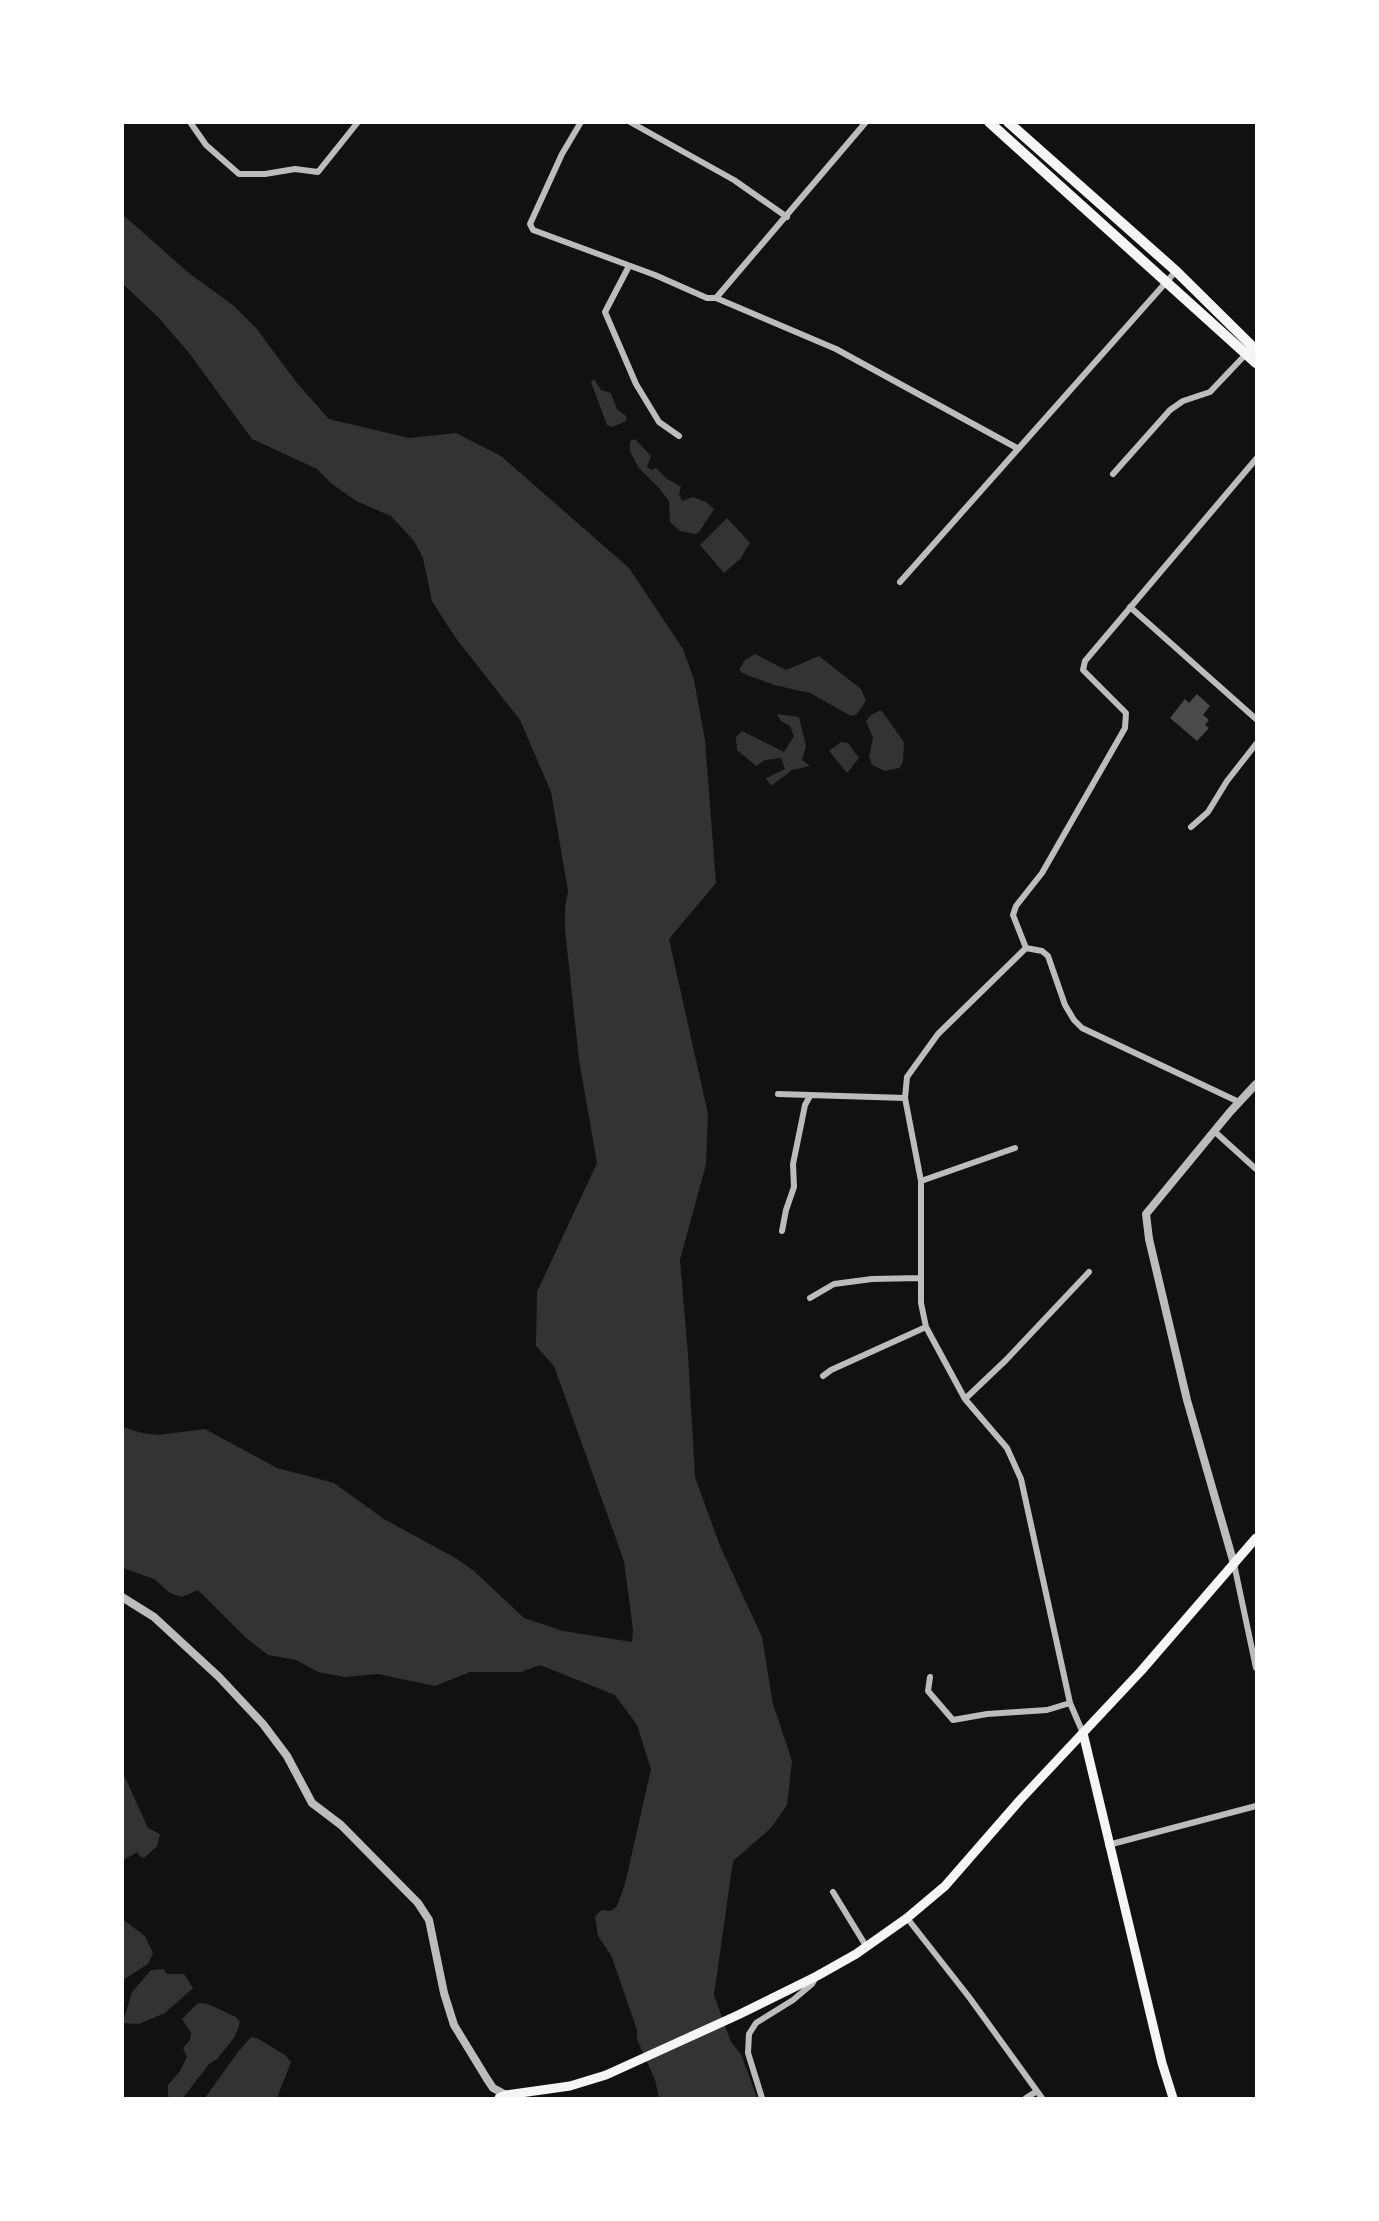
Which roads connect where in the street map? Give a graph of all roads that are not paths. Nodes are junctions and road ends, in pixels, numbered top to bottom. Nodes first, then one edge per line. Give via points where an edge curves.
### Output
1 (190, 122) edge
2 (358, 122) edge
3 (581, 122) edge
4 (630, 122) edge
5 (866, 122) edge
6 (1008, 122) edge
7 (991, 123) edge
8 (1022, 134) junction
9 (1013, 144) junction
10 (1053, 162) junction
11 (1045, 173) junction
12 (787, 217) junction
13 (629, 267) junction
14 (1176, 271) junction
15 (1167, 281) junction
16 (716, 298) junction
17 (1252, 350) edge
18 (1256, 363) edge
19 (679, 436) dead end
20 (1017, 448) junction
21 (1256, 459) edge
22 (1113, 474) dead end
23 (901, 582) dead end
24 (1130, 607) junction
25 (1256, 719) edge
26 (1256, 744) edge
27 (1191, 827) dead end
28 (1026, 948) junction
29 (1256, 1084) edge
30 (778, 1094) dead end
31 (810, 1096) junction
32 (905, 1098) junction
33 (1239, 1102) junction
34 (1214, 1131) junction
35 (1015, 1148) dead end
36 (1256, 1169) edge
37 (921, 1181) junction
38 (782, 1231) dead end
39 (1088, 1272) dead end
40 (921, 1278) junction
41 (810, 1298) dead end
42 (926, 1327) junction
43 (823, 1376) dead end
44 (965, 1399) junction
45 (1256, 1538) edge
46 (1234, 1564) junction
47 (122, 1597) edge
48 (1256, 1668) edge
49 (930, 1677) dead end
50 (1070, 1703) junction
51 (1083, 1733) junction
52 (1256, 1806) edge
53 (1108, 1844) junction
54 (833, 1892) dead end
55 (907, 1918) junction
56 (866, 1946) junction
57 (817, 1976) junction
58 (1037, 2091) junction
59 (503, 2096) edge
60 (762, 2098) edge
61 (1026, 2098) edge
62 (1042, 2098) edge
63 (1173, 2098) edge

1 - 2 street via 206,145 239,174 295,169 318,172
3 - 13 street via 530,224 538,233
4 - 12 street via 734,180
5 - 12 street
6 - 8 highway
7 - 9 highway
8 - 9 highway
8 - 10 highway
9 - 11 highway
10 - 11 highway
10 - 14 highway
11 - 15 highway
12 - 16 street
13 - 16 street
13 - 19 street via 604,312 659,422
14 - 15 street
14 - 17 highway
15 - 17 highway
15 - 20 street
16 - 20 street via 836,349
17 - 18 highway
17 - 22 street via 1210,392 1170,410
20 - 23 street
21 - 24 street
24 - 25 street
24 - 28 street via 1085,661 1083,670 1126,713 1125,728 1042,873 1016,906 1013,915
26 - 27 street via 1208,812
28 - 32 street via 938,1034 908,1077
28 - 33 street via 1048,956 1065,1005 1082,1028
29 - 33 street
30 - 31 street
31 - 32 street
31 - 38 street
32 - 37 street
33 - 34 street
34 - 36 street
34 - 46 street via 1146,1214 1187,1400
35 - 37 street
37 - 40 street
39 - 44 street
40 - 41 street via 834,1284
40 - 42 street
42 - 43 street
42 - 44 street
44 - 50 street via 1007,1448 1021,1479
45 - 46 main road
46 - 48 street
46 - 51 main road
47 - 59 street via 154,1617 219,1677 287,1756 312,1802 418,1903 429,1920 454,2025 486,2080
49 - 50 street via 928,1691 953,1720 1047,1710
50 - 51 street
51 - 53 main road
51 - 55 main road via 944,1886
52 - 53 street
53 - 63 main road
54 - 56 street
55 - 56 main road
55 - 58 street
56 - 57 main road
57 - 59 main road via 606,2075
57 - 60 street via 749,2034 748,2053
58 - 61 street
58 - 62 street

